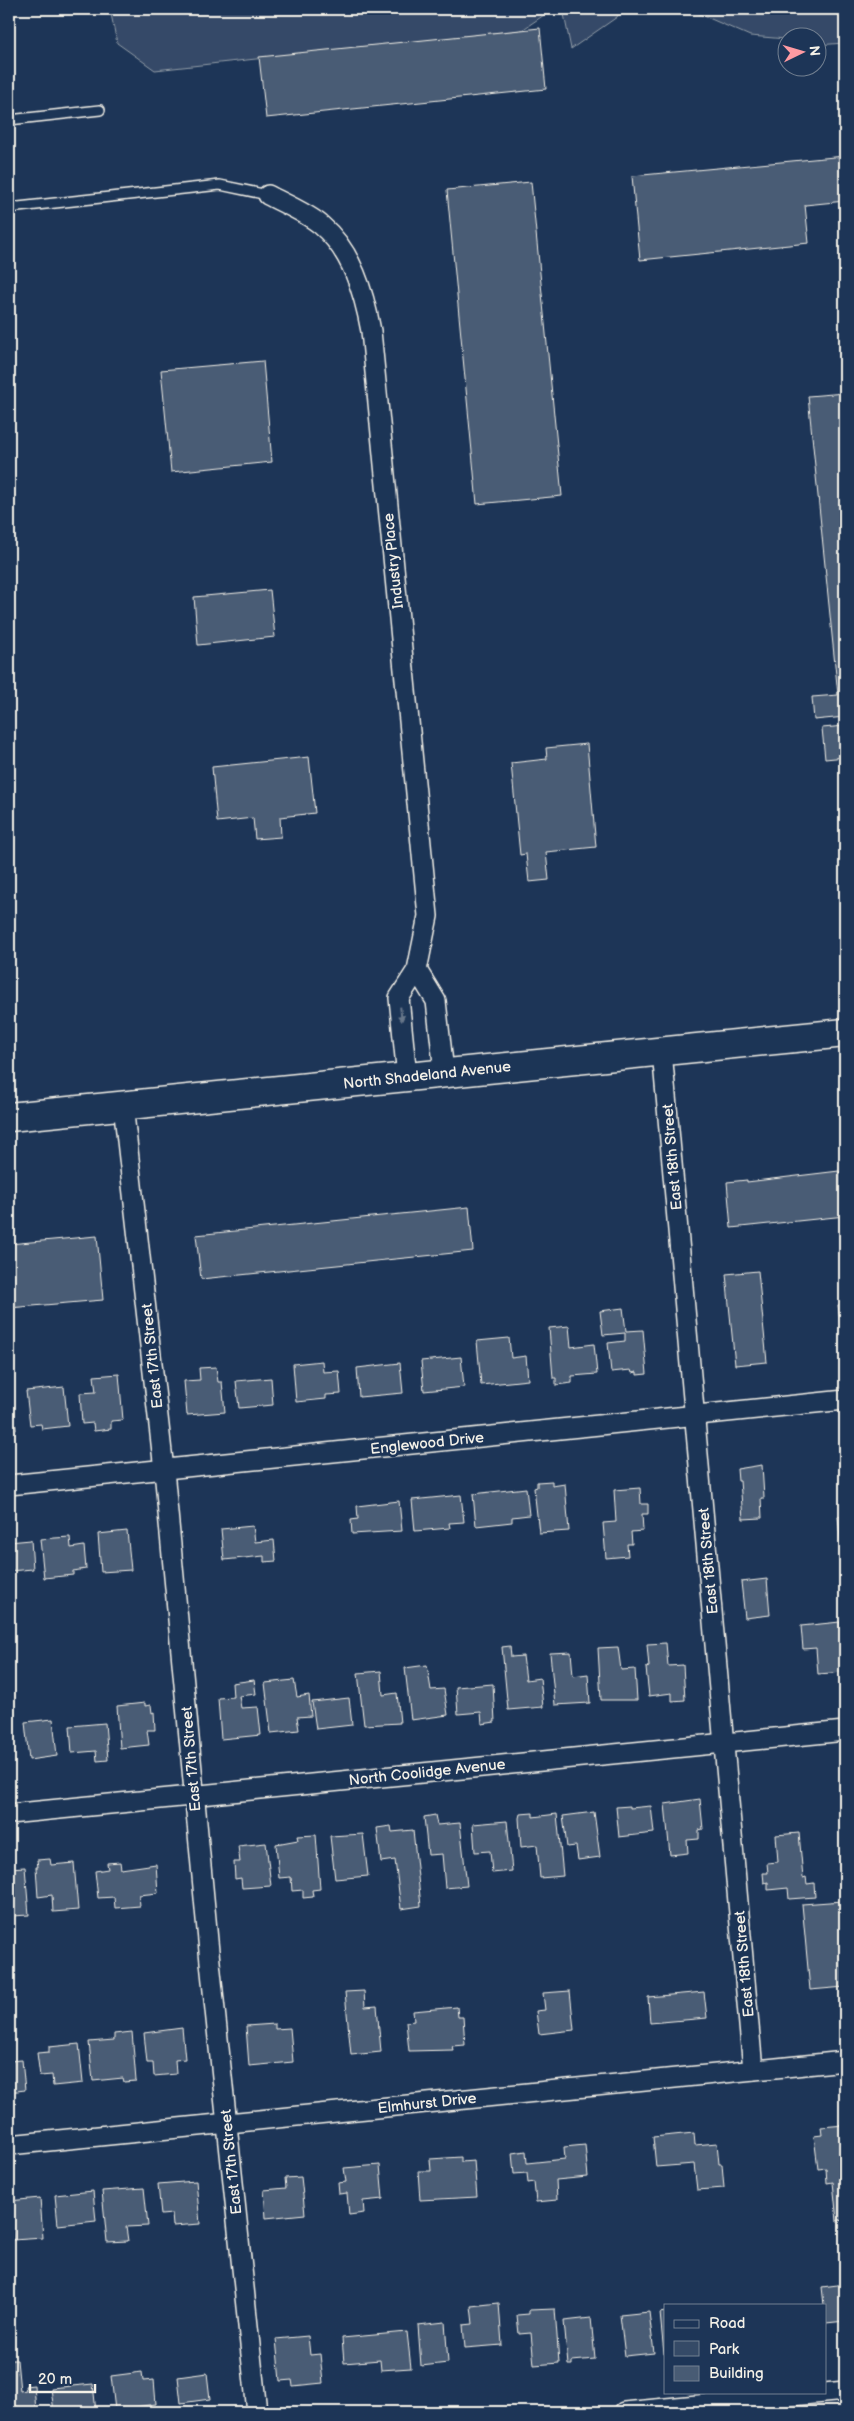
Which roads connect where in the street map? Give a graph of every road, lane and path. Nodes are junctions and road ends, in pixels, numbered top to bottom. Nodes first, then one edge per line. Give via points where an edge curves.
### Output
1 (100, 110) dead end
2 (9, 120) edge
3 (268, 194) joint
4 (9, 208) edge
5 (417, 970) junction
6 (845, 1032) edge
7 (662, 1051) junction
8 (444, 1072) junction
9 (407, 1077) junction
10 (123, 1106) junction
11 (9, 1117) edge
12 (845, 1400) edge
13 (695, 1415) junction
14 (164, 1470) junction
15 (9, 1485) edge
16 (845, 1730) edge
17 (724, 1742) junction
18 (194, 1795) junction
19 (9, 1814) edge
20 (845, 2061) edge
21 (753, 2070) junction
22 (228, 2123) junction
23 (9, 2145) edge
24 (845, 2391) edge
25 (781, 2405) edge
26 (257, 2412) edge
27 (624, 2412) edge

1 - 2 lane
3 - 4 lane via 220,185
3 - 5 street, Industry Place via 321,225 343,251 366,301 428,916
5 - 8 street via 436,1001
5 -> 9 street, Industry Place via 399,998
6 - 7 main road, North Shadeland Avenue
7 - 8 main road, North Shadeland Avenue
7 - 13 street, East 18th Street
8 - 9 main road, North Shadeland Avenue
9 - 10 main road, North Shadeland Avenue
10 - 11 main road, North Shadeland Avenue
10 - 14 street, East 17th Street
12 - 13 street, Englewood Drive
13 - 14 street, Englewood Drive
13 - 17 street, East 18th Street
14 - 15 street, Englewood Drive
14 - 18 street, East 17th Street
16 - 17 street, North Coolidge Avenue
17 - 18 street, North Coolidge Avenue
17 - 21 street, East 18th Street
18 - 19 street, North Coolidge Avenue
18 - 22 street, East 17th Street
20 - 21 street, Elmhurst Drive
21 - 22 street, Elmhurst Drive
22 - 23 street, Elmhurst Drive
22 - 26 street, East 17th Street
24 - 25 street
25 - 27 street

